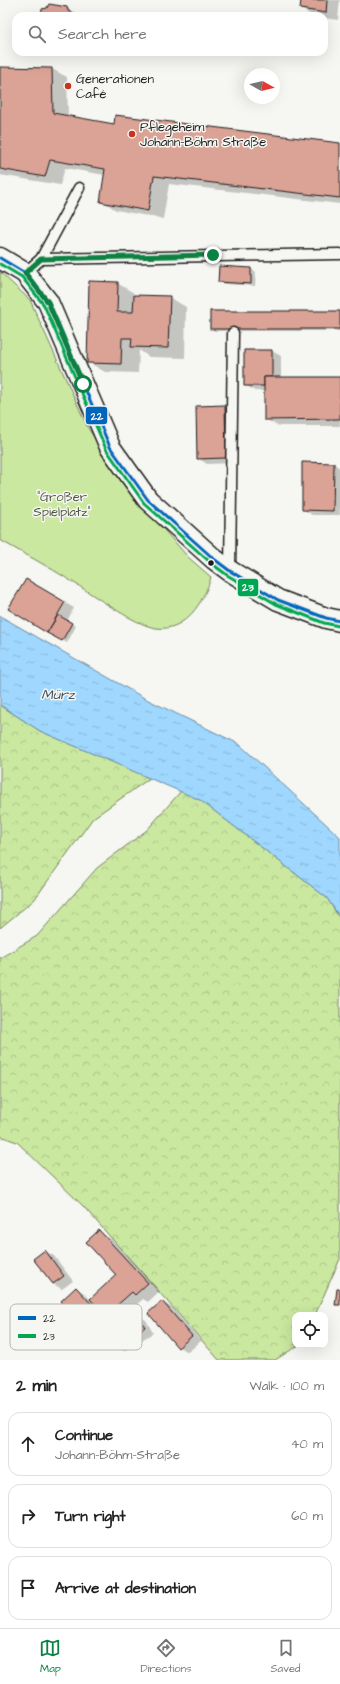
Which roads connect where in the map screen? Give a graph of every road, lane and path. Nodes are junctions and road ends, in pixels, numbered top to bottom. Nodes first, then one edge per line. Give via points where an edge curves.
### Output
1 (79, 188) dead end
2 (340, 254) edge
3 (0, 258) edge
4 (41, 259) junction
5 (25, 273) junction
6 (233, 333) dead end
7 (230, 571) junction
8 (340, 621) edge

1 - 4 lane
2 - 4 lane
3 - 5 street
4 - 5 lane
5 - 7 street via 48,302 110,447 148,500
6 - 7 lane
7 - 8 street via 278,600

